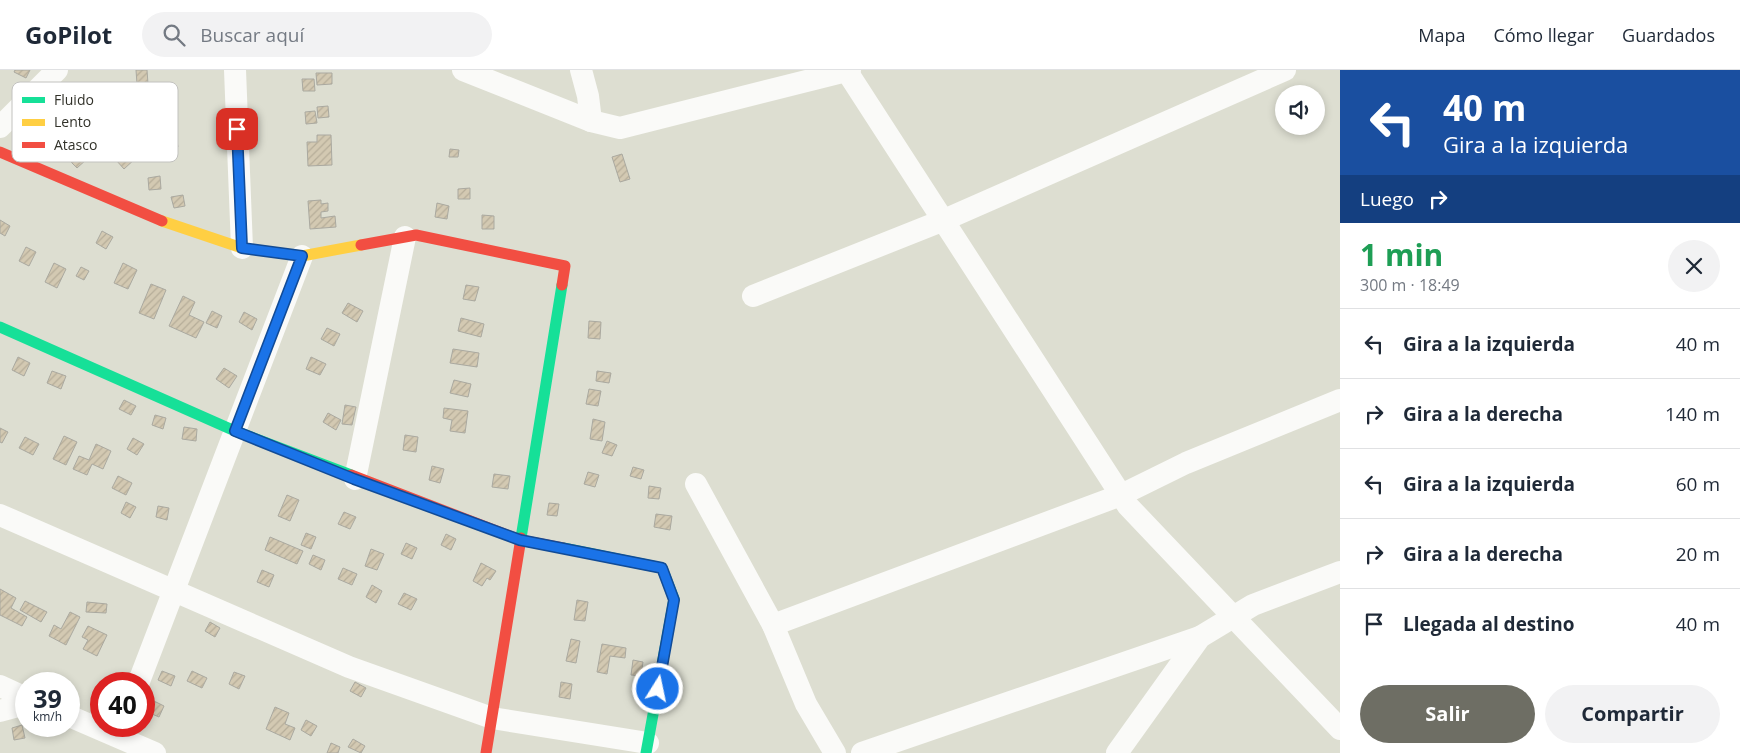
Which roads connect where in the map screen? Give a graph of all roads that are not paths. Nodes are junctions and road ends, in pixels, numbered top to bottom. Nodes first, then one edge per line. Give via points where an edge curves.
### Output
1 (58, 70) edge
2 (235, 70) edge
3 (463, 70) edge
4 (580, 70) edge
5 (848, 70) edge
6 (1285, 70) edge
7 (46, 82) edge
8 (12, 115) edge
9 (591, 120) junction
10 (0, 127) edge
11 (0, 152) edge
12 (12, 157) edge
13 (24, 162) edge
14 (944, 220) junction
15 (404, 237) junction
16 (242, 248) junction
17 (302, 256) junction
18 (753, 296) dead end
19 (0, 327) edge
20 (1340, 400) edge
21 (235, 431) junction
22 (354, 479) junction
23 (696, 484) dead end
24 (1121, 495) junction
25 (0, 515) edge
26 (520, 540) junction
27 (1340, 572) edge
28 (174, 591) junction
29 (1234, 618) junction
30 (773, 625) junction
31 (1200, 637) junction
32 (143, 672) edge
33 (0, 686) edge
34 (15, 693) edge
35 (15, 707) edge
36 (0, 711) edge
37 (492, 718) junction
38 (1340, 730) edge
39 (128, 737) edge
40 (647, 748) edge
41 (155, 753) edge
42 (486, 753) edge
43 (835, 753) edge
44 (862, 753) edge
45 (1117, 753) edge

1 - 7 street
2 - 16 street
3 - 9 street
4 - 9 street
5 - 9 street via 620,128
5 - 14 street
6 - 14 street
8 - 10 street
11 - 12 street
13 - 16 street via 172,225
14 - 18 street
14 - 24 street
15 - 17 street
15 - 22 street
15 - 26 street via 416,235 565,266
16 - 17 street
17 - 21 street
19 - 21 street
20 - 24 street via 1186,463
21 - 22 street
21 - 28 street
22 - 26 street
23 - 30 street
24 - 29 street
24 - 30 street
25 - 28 street
26 - 37 street
26 - 40 street via 662,568 674,600
27 - 29 street via 1254,605
28 - 32 street
28 - 37 street via 349,667
29 - 31 street
29 - 38 street
30 - 43 street via 806,704
31 - 44 street
31 - 45 street
33 - 34 street
35 - 36 street
37 - 40 street
37 - 42 street
39 - 41 street

